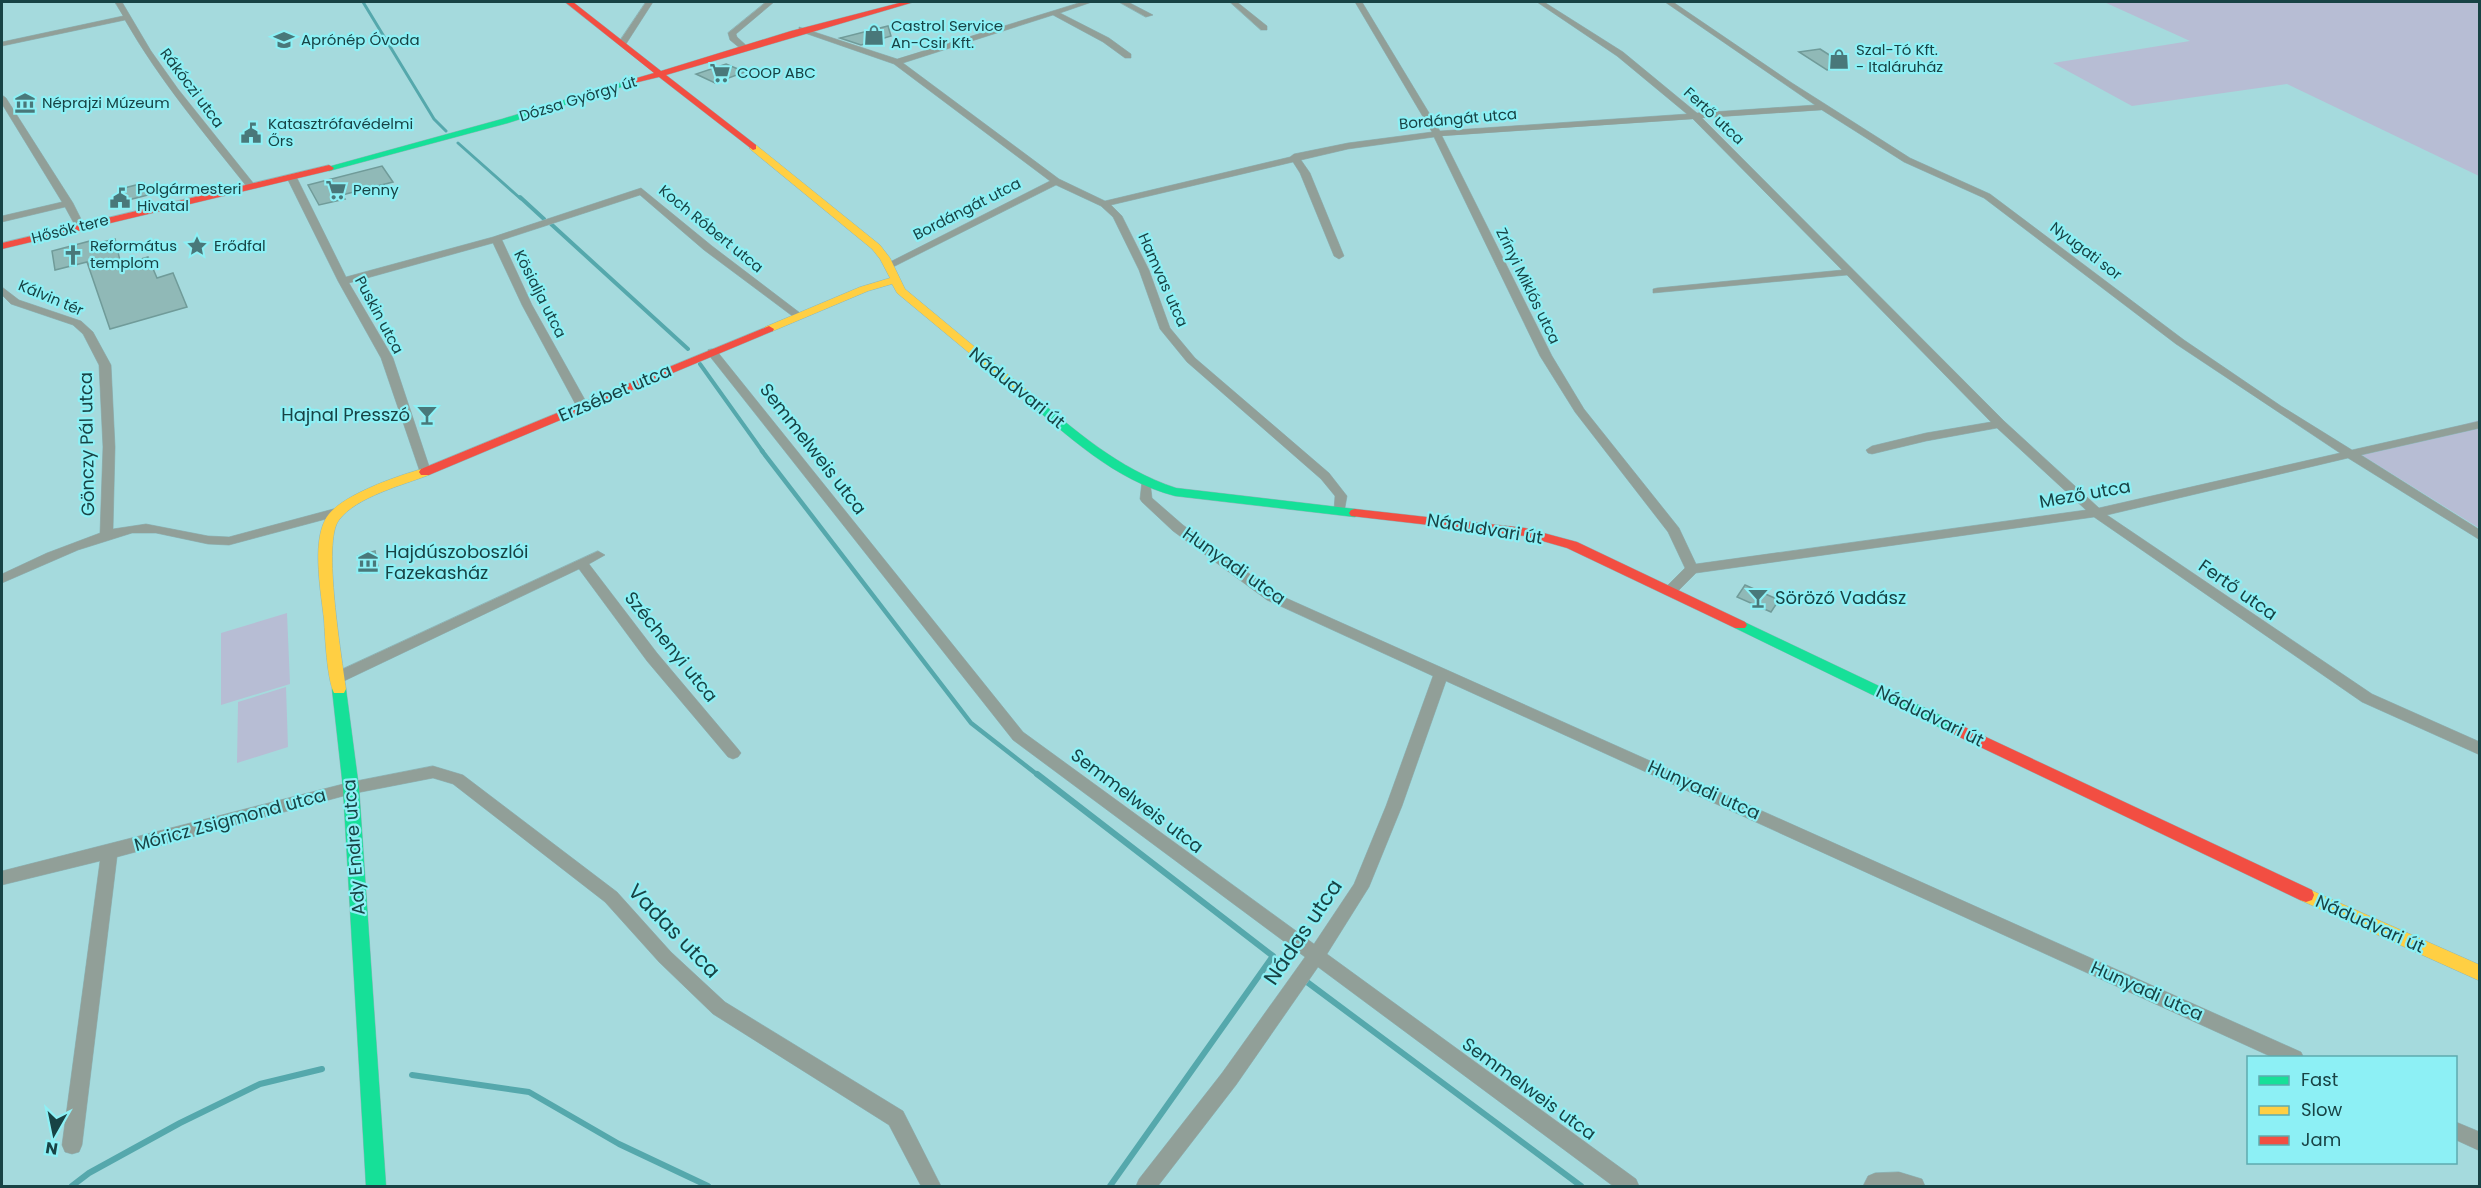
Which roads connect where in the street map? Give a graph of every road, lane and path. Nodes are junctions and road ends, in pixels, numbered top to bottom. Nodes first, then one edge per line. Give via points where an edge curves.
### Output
1 (118, 2) edge
2 (569, 2) edge
3 (650, 2) edge
4 (770, 2) edge
5 (910, 2) edge
6 (1088, 2) edge
7 (1123, 2) edge
8 (1233, 2) edge
9 (1358, 2) edge
10 (1540, 2) edge
11 (1669, 2) edge
12 (1054, 13) junction
13 (1149, 15) dead end
14 (128, 17) junction
15 (1264, 28) dead end
16 (802, 29) junction
17 (623, 42) junction
18 (2, 44) edge
19 (744, 47) junction
20 (1128, 56) dead end
21 (897, 62) junction
22 (660, 74) junction
23 (2, 98) edge
24 (1822, 107) junction
25 (1695, 116) junction
26 (1437, 134) junction
27 (1294, 157) junction
28 (292, 178) junction
29 (1056, 181) junction
30 (247, 187) junction
31 (68, 203) junction
32 (1104, 204) junction
33 (2, 219) edge
34 (80, 227) junction
35 (496, 239) junction
36 (2, 246) edge
37 (1339, 256) dead end
38 (891, 264) junction
39 (1850, 272) junction
40 (343, 280) junction
41 (894, 280) junction
42 (2, 290) edge
43 (1657, 291) dead end
44 (799, 316) junction
45 (89, 333) joint
46 (712, 352) junction
47 (583, 407) junction
48 (2000, 424) junction
49 (2480, 424) edge
50 (1872, 450) dead end
51 (2352, 455) junction
52 (425, 472) junction
53 (1146, 484) junction
54 (1340, 510) junction
55 (338, 512) junction
56 (2096, 513) junction
57 (105, 536) junction
58 (2480, 536) edge
59 (598, 555) dead end
60 (581, 563) junction
61 (1692, 569) junction
62 (2, 579) edge
63 (1670, 591) junction
64 (1442, 672) junction
65 (339, 677) junction
66 (2480, 749) edge
67 (733, 753) dead end
68 (351, 788) junction
69 (109, 852) junction
70 (2, 878) edge
71 (1316, 957) junction
72 (2480, 973) edge
73 (2291, 1056) edge
74 (2457, 1131) edge
75 (2480, 1142) edge
76 (72, 1145) dead end
77 (376, 1186) edge
78 (931, 1186) edge
79 (1146, 1186) edge
80 (1629, 1186) edge
81 (1873, 1186) edge
82 (1915, 1186) edge

1 - 14 street, Rákóczi utca
2 - 17 main road
3 - 17 street
4 - 19 street via 732,33
5 - 16 main road, Dózsa György út
6 - 12 street
7 - 13 street
8 - 15 street
9 - 26 street, Zrínyi Miklós utca
10 - 25 street, Fertő utca via 1620,54
11 - 24 street, Nyugati sor
12 - 20 street
12 - 21 street
14 - 18 street
14 - 30 street, Rákóczi utca via 175,91
16 - 19 main road, Dózsa György út
16 - 21 street, Hamvas utca
17 - 22 main road
19 - 22 main road, Dózsa György út
21 - 29 street, Hamvas utca
22 - 28 main road, Dózsa György út via 524,116
22 - 38 main road via 780,168 876,247
23 - 31 street
24 - 25 street, Bordángát utca
24 - 51 street, Nyugati sor via 1907,160 1987,196 2180,342
25 - 26 street, Bordángát utca
25 - 39 street, Fertő utca
26 - 27 street, Bordángát utca
26 - 61 street, Zrínyi Miklós utca via 1546,356 1579,411 1674,531
27 - 32 street, Bordángát utca
27 - 37 street via 1305,173
28 - 30 main road, Dózsa György út
28 - 40 street, Puskin utca
29 - 32 street, Hamvas utca
29 - 38 street, Bordángát utca
30 - 34 main road, Hősök tere
31 - 33 street, Hősök tere
31 - 34 street
32 - 54 street, Hamvas utca via 1117,216 1153,290 1165,329 1175,342 1325,476 1341,496
34 - 36 main road, Hősök tere
35 - 40 street, Kösialja utca
35 - 44 street, Koch Róbert utca via 641,191 708,248
35 - 47 street, Kösialja utca
38 - 41 main road
39 - 43 street
39 - 48 street, Fertő utca
40 - 52 street, Puskin utca via 387,358
41 - 44 main road, Erzsébet utca
41 - 53 main road, Nádudvari út via 901,291 1113,466
42 - 45 street, Kálvin tér via 15,302 77,322
44 - 46 main road, Erzsébet utca
45 - 57 street, Gönczy Pál utca via 105,365 109,447
46 - 47 main road, Erzsébet utca
46 - 71 street, Semmelweis utca via 1018,736
47 - 52 main road, Erzsébet utca
48 - 50 street
48 - 56 street, Fertő utca
49 - 51 street, Mező utca
51 - 56 street, Mező utca
51 - 58 street, Nyugati sor
52 - 55 main road, Erzsébet utca
53 - 54 main road, Nádudvari út via 1175,492
53 - 64 street, Hunyadi utca via 1146,499 1178,528 1272,597
54 - 63 main road, Nádudvari út via 1525,532 1572,545
55 - 57 street, Gönczy Pál utca via 229,541 214,542 147,528
55 - 65 main road, Ady Endre utca via 326,528 328,593
56 - 61 street, Mező utca
56 - 66 street, Fertő utca via 2358,693
57 - 62 street
59 - 60 street
60 - 65 street
60 - 67 street, Széchenyi utca via 652,657
61 - 63 street
63 - 72 main road, Nádudvari út via 2079,788
64 - 71 street, Nádas utca via 1361,887
64 - 73 street, Hunyadi utca
65 - 68 main road, Ady Endre utca
68 - 69 street, Móricz Zsigmond utca
68 - 77 main road, Ady Endre utca
68 - 78 street, Vadas utca via 433,772 458,779 611,897 665,957 719,1008 896,1118
69 - 70 street, Móricz Zsigmond utca
69 - 76 street, Móricz Zsigmond utca
71 - 79 street, Nádas utca
71 - 80 street, Semmelweis utca
74 - 75 street
81 - 82 street via 1899,1182

